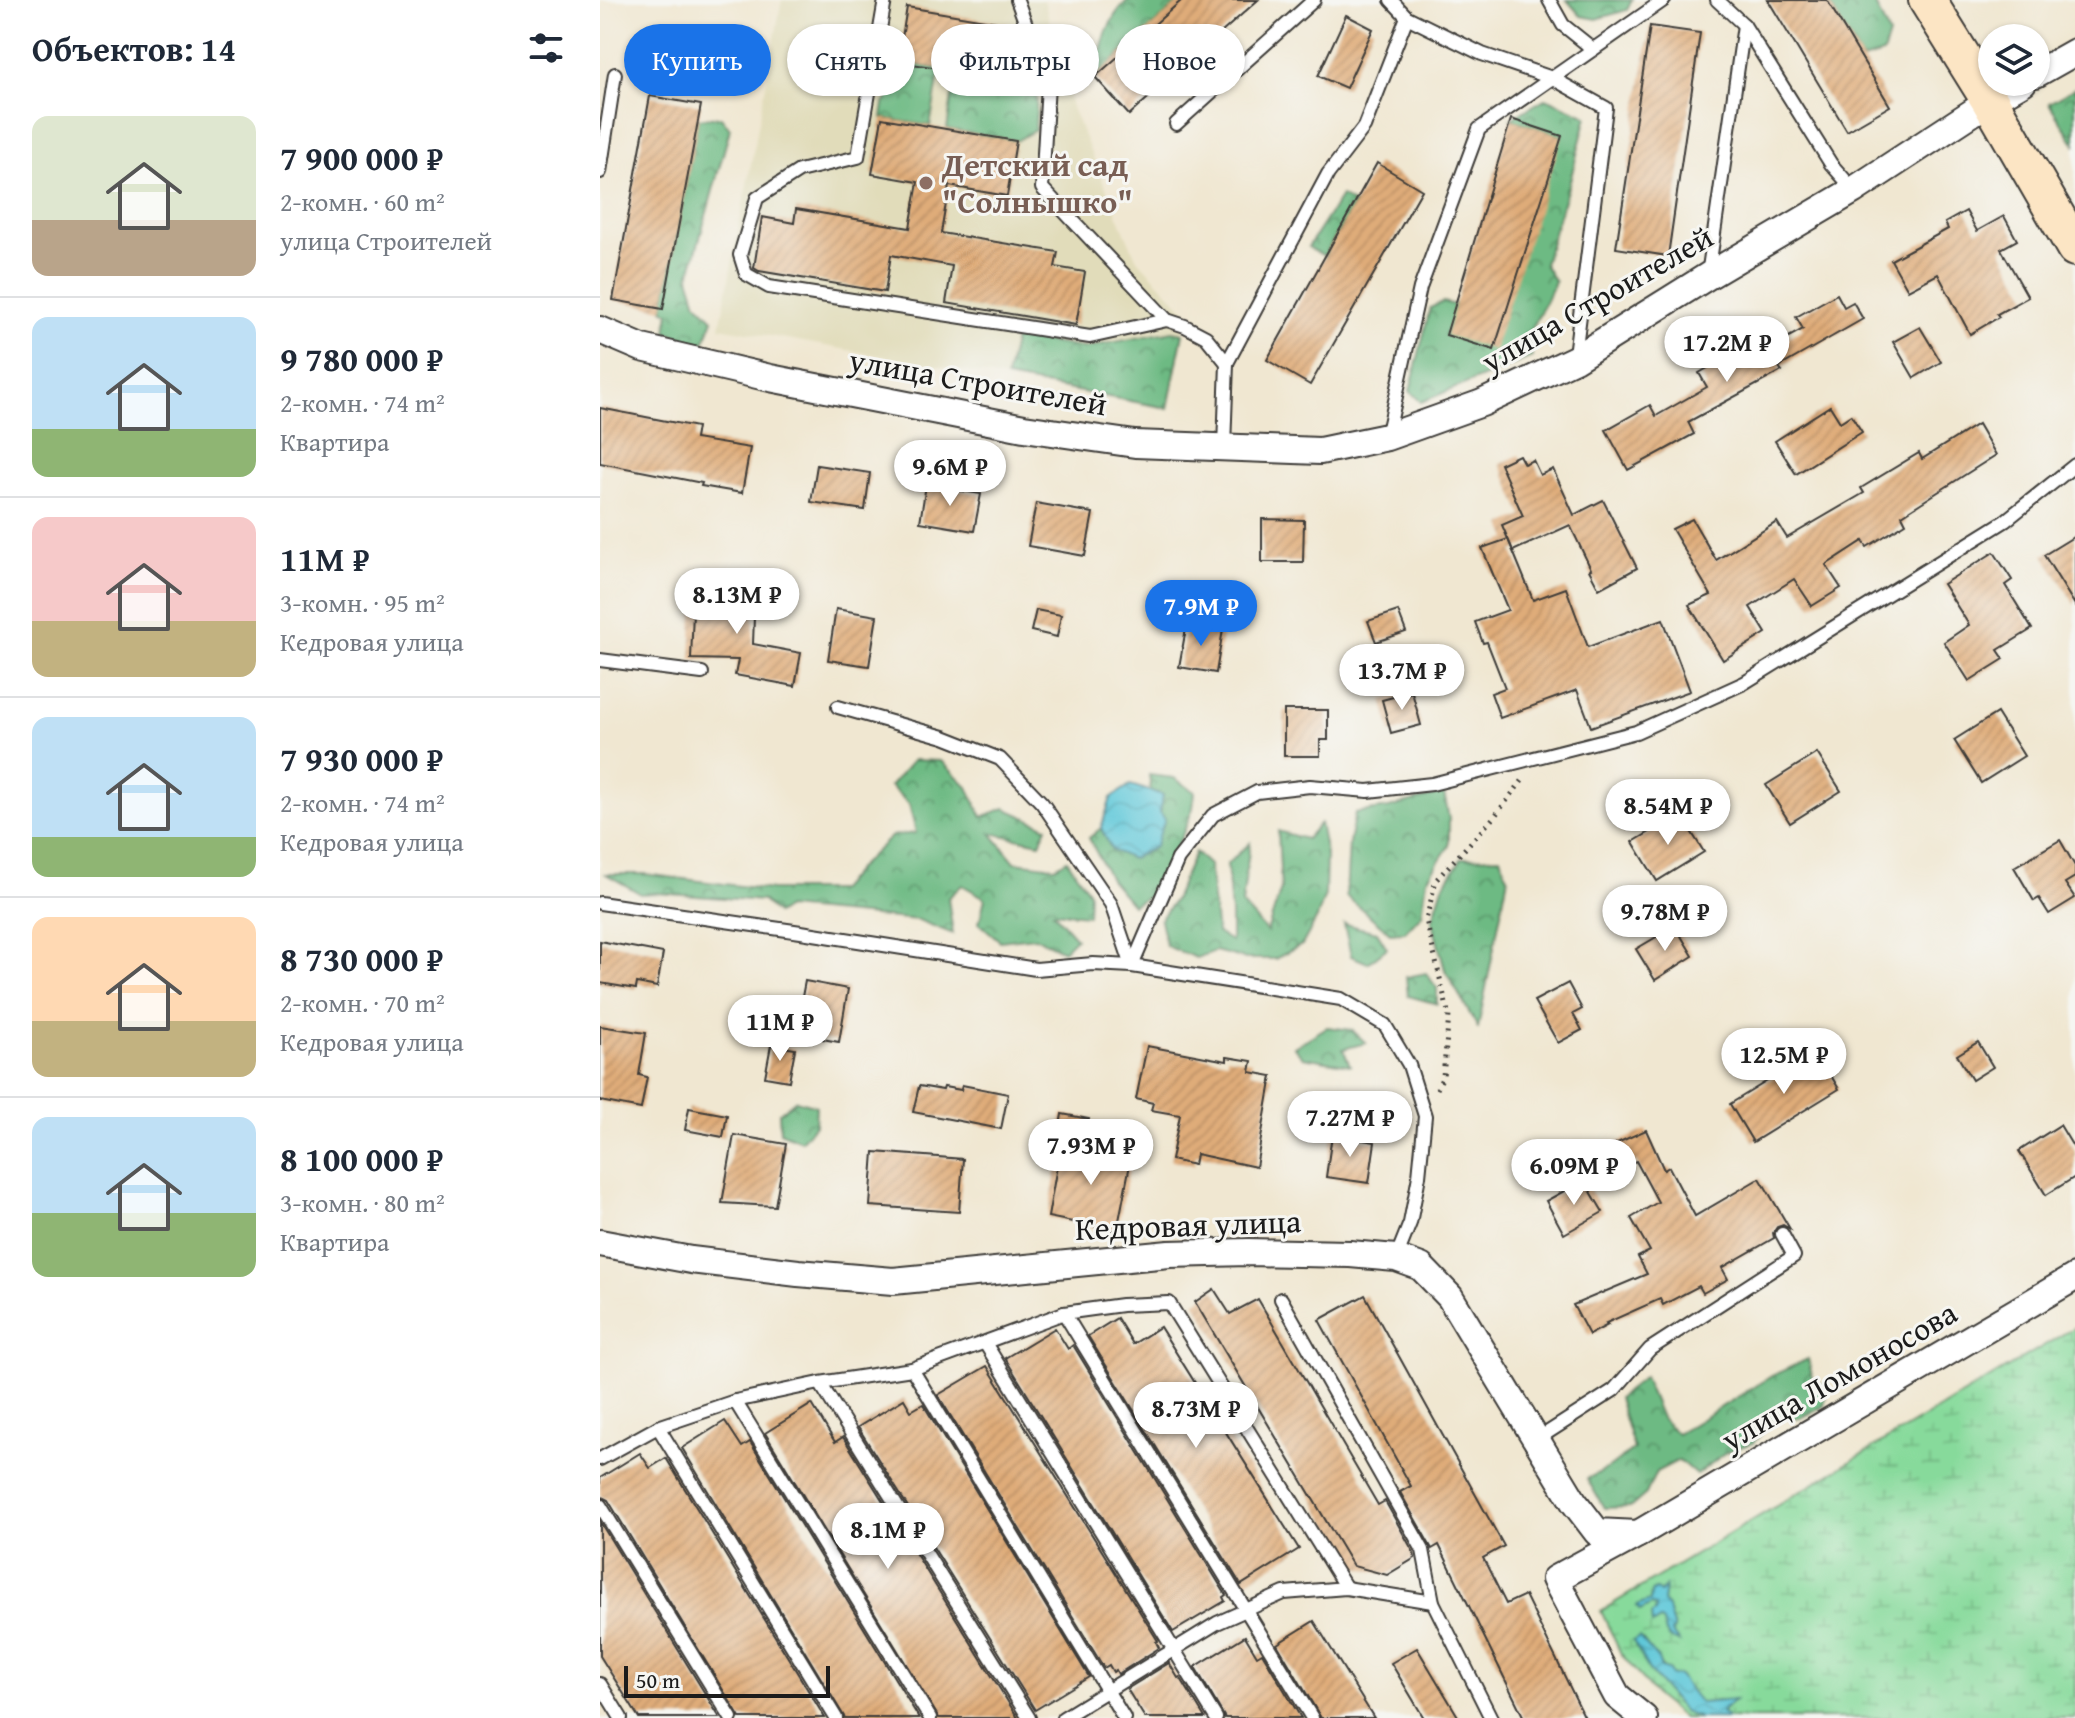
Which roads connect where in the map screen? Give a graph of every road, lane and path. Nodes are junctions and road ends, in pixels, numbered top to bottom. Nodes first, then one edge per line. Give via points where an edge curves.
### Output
1 (885, 0) edge
2 (1017, 0) edge
3 (1314, 0) edge
4 (1391, 0) edge
5 (1549, 0) edge
6 (1664, 0) edge
7 (1717, 0) edge
8 (1927, 0) edge
9 (1407, 17) junction
10 (1744, 25) junction
11 (1593, 49) junction
12 (2075, 52) edge
13 (2050, 66) edge
14 (615, 74) dead end
15 (1552, 78) junction
16 (1999, 96) edge
17 (1990, 101) junction
18 (1176, 124) dead end
19 (600, 172) edge
20 (1854, 190) junction
21 (2072, 235) edge
22 (1708, 276) junction
23 (1167, 320) junction
24 (600, 330) edge
25 (1575, 359) junction
26 (1227, 363) junction
27 (1387, 437) junction
28 (1224, 447) junction
29 (2075, 465) edge
30 (600, 660) edge
31 (702, 673) dead end
32 (838, 707) dead end
33 (1540, 757) junction
34 (600, 903) edge
35 (1132, 966) junction
36 (1425, 1116) junction
37 (1782, 1234) dead end
38 (600, 1243) edge
39 (1396, 1258) junction
40 (2075, 1277) edge
41 (1281, 1299) dead end
42 (1064, 1313) junction
43 (985, 1343) junction
44 (912, 1369) junction
45 (820, 1383) junction
46 (735, 1401) junction
47 (658, 1427) junction
48 (1536, 1440) junction
49 (600, 1459) edge
50 (600, 1505) edge
51 (1638, 1534) junction
52 (1346, 1588) junction
53 (1433, 1602) junction
54 (1245, 1611) junction
55 (1174, 1650) junction
56 (600, 1684) edge
57 (1108, 1691) junction
58 (1624, 1707) edge
59 (621, 1718) edge
60 (731, 1718) edge
61 (836, 1718) edge
62 (930, 1718) edge
63 (1029, 1718) edge
64 (1063, 1718) edge
65 (1124, 1718) edge
66 (1216, 1718) edge
67 (1312, 1718) edge
68 (1491, 1718) edge
69 (1644, 1718) edge

1 - 23 lane via 858,157 799,171 757,198 740,255 746,274 769,287 1090,337
2 - 23 lane via 1048,84 1042,188
3 - 18 lane
4 - 9 lane
5 - 11 lane via 1563,25
6 - 11 lane
7 - 10 lane
8 - 17 street
9 - 15 lane via 1482,54
9 - 26 lane via 1364,127 1328,174
10 - 20 lane via 1831,164
10 - 22 lane
11 - 15 lane
12 - 13 street
14 - 19 lane
15 - 25 lane via 1606,108
15 - 27 lane via 1479,129 1420,288
16 - 17 street, улица Строителей
17 - 20 street, улица Строителей
17 - 21 street
20 - 22 street, улица Строителей
22 - 25 street, улица Строителей
23 - 26 lane via 1206,337
24 - 28 street, улица Строителей via 642,348 756,375 1024,428 1135,444
25 - 27 street, улица Строителей via 1482,403
26 - 28 lane
27 - 28 street, улица Строителей via 1320,451
29 - 33 lane via 2005,521 1744,683 1636,732
30 - 31 lane
32 - 35 lane via 1000,759 1042,803 1111,904
33 - 35 lane via 1432,784 1368,791 1310,786 1257,792 1213,815 1178,859
33 - 36 path via 1436,880 1426,920 1449,1016 1443,1076
34 - 35 lane via 1036,969
35 - 36 lane via 1341,999 1385,1025 1409,1065
36 - 39 lane via 1410,1223
37 - 48 lane via 1794,1256 1650,1349 1614,1390
38 - 39 street, Кедровая улица via 767,1270 893,1281 1169,1254
39 - 48 street, Кедровая улица via 1421,1267 1450,1297
40 - 51 street, улица Ломоносова
41 - 53 lane via 1423,1550
42 - 43 lane
42 - 52 lane via 1169,1303
42 - 54 lane
43 - 44 lane
43 - 55 lane
44 - 45 lane
44 - 57 lane
45 - 46 lane
45 - 63 lane
46 - 47 lane
46 - 62 lane
47 - 49 lane
47 - 61 lane
48 - 51 street, Кедровая улица via 1597,1532
50 - 60 lane
51 - 58 street, улица Ломоносова via 1555,1579
52 - 53 lane
52 - 54 lane via 1284,1593
53 - 68 lane
54 - 55 lane
54 - 67 lane
55 - 57 lane
55 - 66 lane
56 - 59 lane
57 - 64 lane
57 - 65 lane
58 - 69 street

